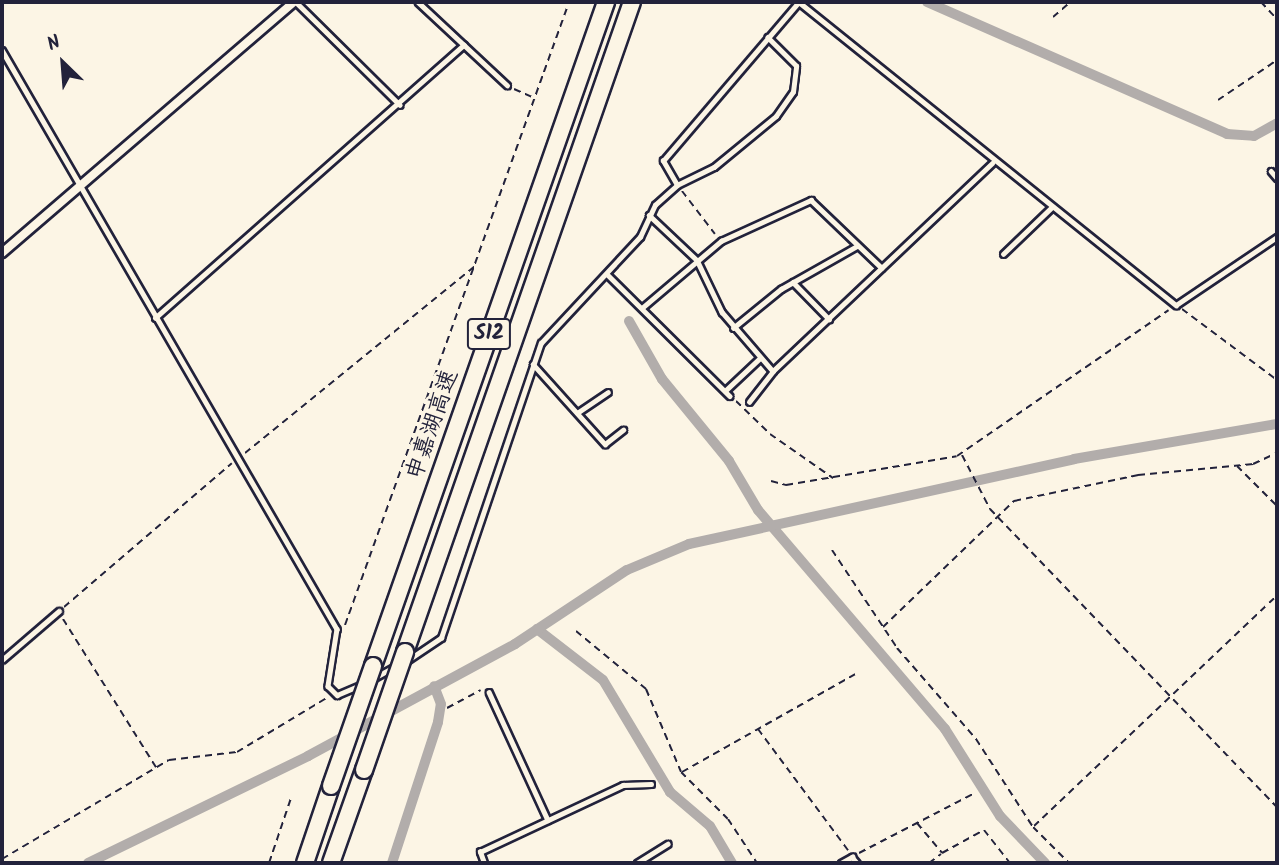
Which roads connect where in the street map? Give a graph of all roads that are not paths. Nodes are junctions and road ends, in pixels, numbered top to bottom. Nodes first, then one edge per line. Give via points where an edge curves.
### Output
1 (295, 2) edge
2 (418, 2) edge
3 (606, 2) edge
4 (632, 2) edge
5 (799, 2) edge
6 (768, 38) junction
7 (464, 46) junction
8 (2, 50) edge
9 (507, 85) road end
10 (400, 105) junction
11 (992, 163) junction
12 (1271, 171) dead end
13 (1277, 178) edge
14 (677, 185) junction
15 (79, 187) junction
16 (1051, 208) junction
17 (649, 215) junction
18 (1277, 237) edge
19 (858, 246) junction
20 (2, 253) edge
21 (1003, 254) dead end
22 (697, 260) junction
23 (882, 268) junction
24 (607, 274) junction
25 (793, 282) junction
26 (642, 308) junction
27 (155, 318) junction
28 (829, 319) junction
29 (733, 328) junction
30 (759, 359) junction
31 (533, 364) junction
32 (773, 371) junction
33 (725, 391) junction
34 (608, 392) dead end
35 (730, 396) road end
36 (749, 402) dead end
37 (577, 413) junction
38 (623, 430) dead end
39 (58, 611) road end
40 (2, 660) edge
41 (489, 692) road end
42 (651, 784) dead end
43 (548, 820) junction
44 (668, 844) dead end
45 (305, 863) edge
46 (331, 863) edge
47 (484, 863) edge
48 (638, 863) edge
49 (841, 863) edge
50 (858, 863) edge

1 - 10 lane
1 - 15 street
2 - 7 lane
3 - 45 highway, 申嘉湖高速 / S12, bridge
4 - 46 highway, S12, bridge
5 - 6 lane
5 - 11 lane
6 - 14 lane via 663,161
6 - 14 lane via 796,66 793,92 776,116 714,167
7 - 9 lane
7 - 10 lane
8 - 15 lane
10 - 27 lane
11 - 16 lane
11 - 23 lane
12 - 13 lane
14 - 17 lane
15 - 20 street
15 - 27 lane
16 - 18 lane via 1177,305
16 - 21 lane
17 - 22 lane
17 - 24 lane via 640,237
19 - 22 lane via 811,200 721,241
19 - 23 lane
19 - 25 lane
22 - 26 lane
22 - 29 lane
23 - 28 lane
24 - 26 lane
24 - 31 lane via 549,333
25 - 28 lane
25 - 29 lane
26 - 33 lane
27 - 31 lane via 340,635 327,677 332,691 344,694 442,638
28 - 32 lane
29 - 30 lane
30 - 32 lane
30 - 33 lane
31 - 37 lane
32 - 36 lane
33 - 35 lane
34 - 37 lane
37 - 38 lane via 605,444
39 - 40 lane
41 - 43 lane
42 - 43 lane via 623,785
43 - 47 lane via 480,852
44 - 48 lane
49 - 50 lane via 852,857

